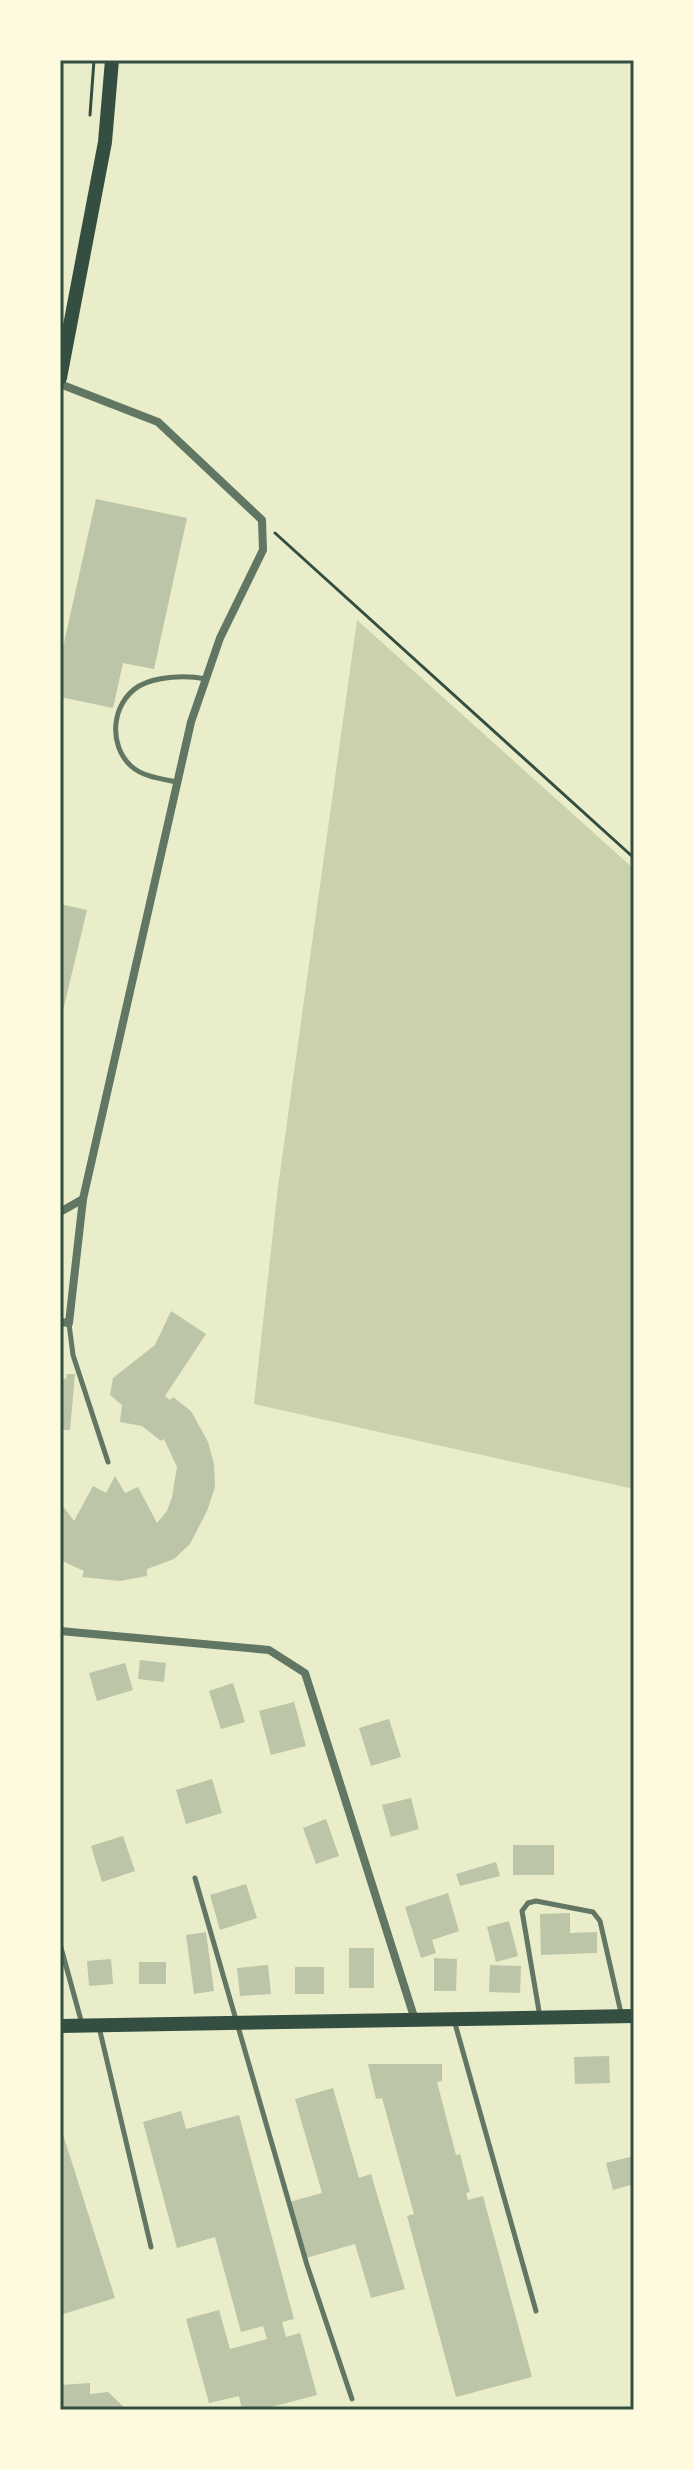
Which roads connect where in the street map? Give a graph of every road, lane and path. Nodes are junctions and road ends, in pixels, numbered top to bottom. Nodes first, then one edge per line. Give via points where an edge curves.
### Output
1 (94, 60) edge
2 (112, 60) edge
3 (89, 128) dead end
4 (60, 381) edge
5 (262, 520) junction
6 (206, 679) junction
7 (178, 782) junction
8 (634, 858) edge
9 (83, 1199) junction
10 (60, 1212) edge
11 (64, 1322) edge
12 (108, 1462) dead end
13 (60, 1631) edge
14 (195, 1878) dead end
15 (60, 1944) edge
16 (628, 2016) edge
17 (540, 2018) junction
18 (453, 2019) junction
19 (415, 2020) junction
20 (238, 2023) junction
21 (60, 2026) edge
22 (91, 2026) junction
23 (151, 2247) dead end
24 (536, 2311) dead end
25 (352, 2399) dead end

1 - 3 path
2 - 4 main road via 105,142
4 - 5 street via 158,422
5 - 6 street via 263,550
5 - 8 path
6 - 7 street
6 - 7 lane via 186,676 139,686 115,719 116,740 132,768
7 - 9 street
9 - 10 street
9 - 11 street
11 - 12 lane
13 - 19 street via 269,1650 305,1673
14 - 20 lane
15 - 22 lane
16 - 17 main road
16 - 17 lane via 593,1912 536,1901 522,1911
17 - 18 main road
18 - 19 main road
18 - 24 lane
19 - 20 main road
20 - 22 main road
20 - 25 lane via 307,2265
21 - 22 main road
22 - 23 lane

